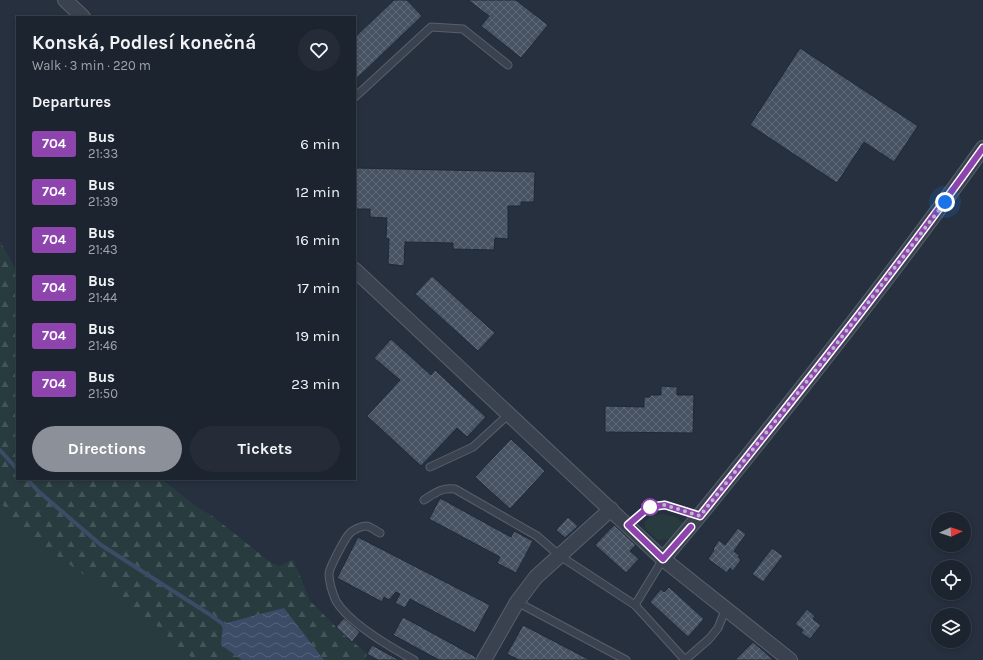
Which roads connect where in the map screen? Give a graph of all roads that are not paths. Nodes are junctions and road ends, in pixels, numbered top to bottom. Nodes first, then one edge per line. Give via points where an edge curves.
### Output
1 (65, 0) edge
2 (82, 16) edge
3 (508, 65) dead end
4 (356, 96) edge
5 (983, 148) edge
6 (356, 271) edge
7 (509, 414) junction
8 (430, 467) dead end
9 (424, 500) dead end
10 (611, 509) junction
11 (700, 516) junction
12 (628, 525) junction
13 (380, 533) dead end
14 (560, 556) junction
15 (663, 559) junction
16 (517, 602) junction
17 (635, 605) junction
18 (726, 608) junction
19 (414, 660) edge
20 (484, 660) edge
21 (626, 660) edge
22 (685, 660) edge
23 (790, 660) edge

1 - 2 street
3 - 4 lane via 462,29 431,27
5 - 11 street via 831,351
6 - 7 street
7 - 8 lane via 473,447
7 - 10 street
9 - 14 lane via 439,490 455,489 537,536
10 - 12 street
10 - 14 street
11 - 12 lane via 665,505 649,507
11 - 15 street
12 - 15 street
13 - 19 lane via 367,526 350,533 331,567 331,585 336,601 346,614 382,641
14 - 16 street via 536,577
14 - 17 lane
15 - 17 lane
15 - 18 street
16 - 20 street
16 - 21 lane
17 - 22 lane
18 - 22 lane via 714,634
18 - 23 street

